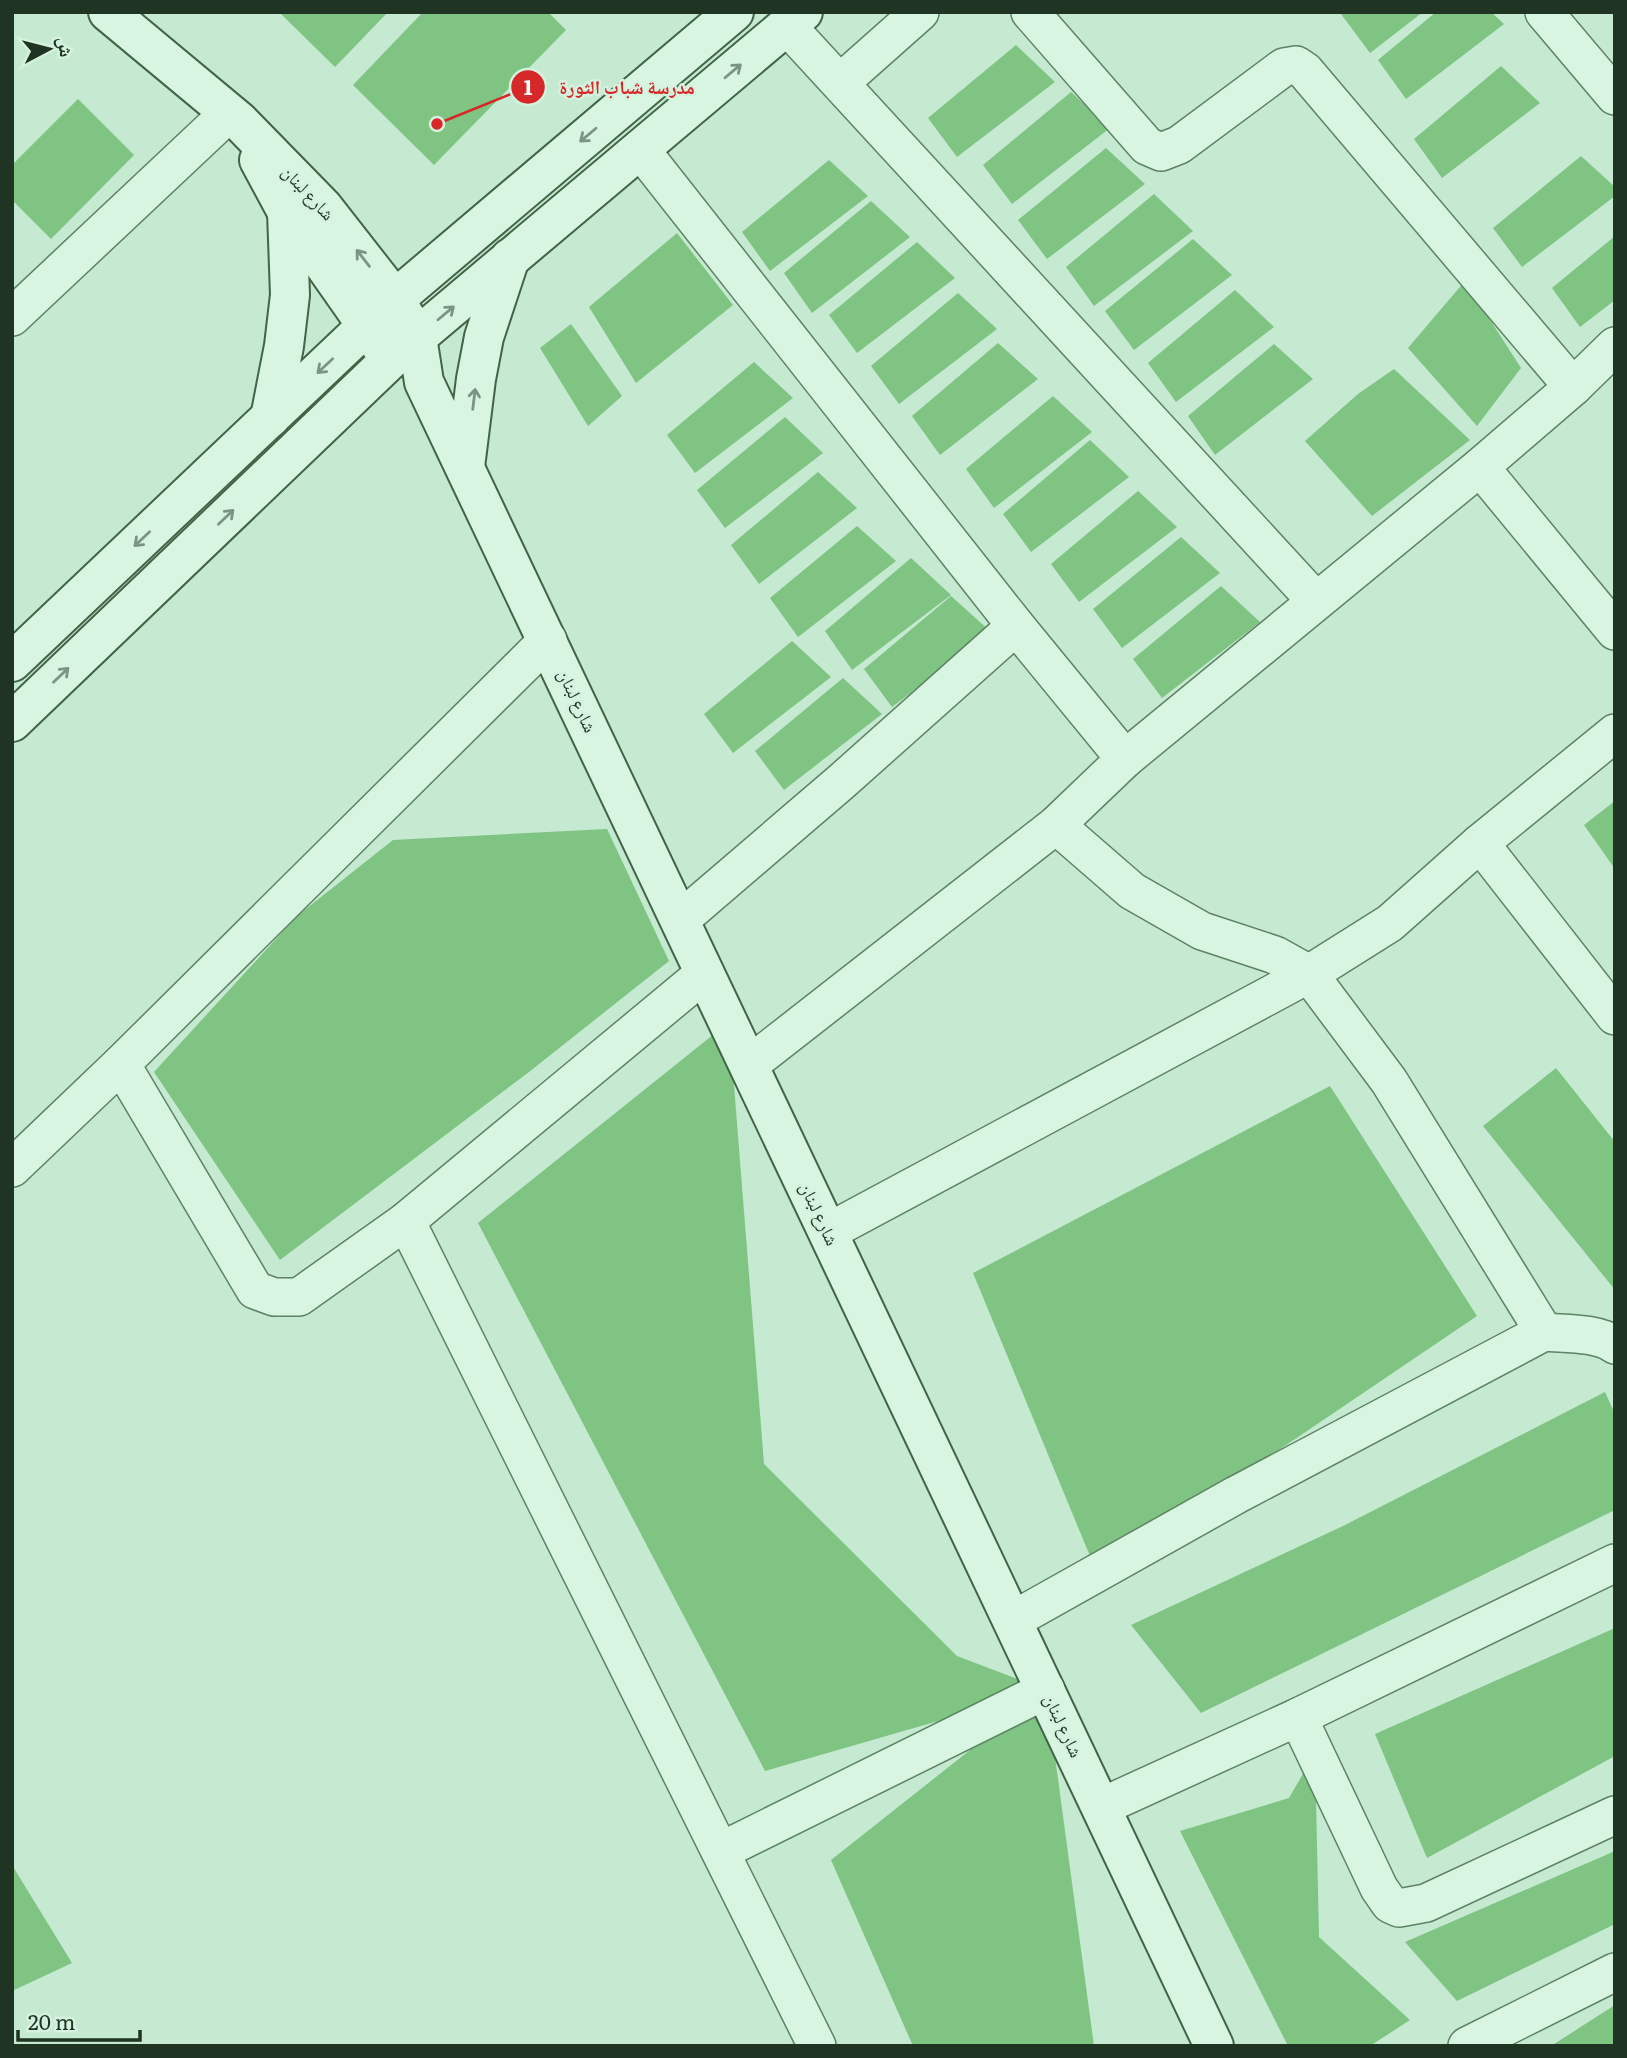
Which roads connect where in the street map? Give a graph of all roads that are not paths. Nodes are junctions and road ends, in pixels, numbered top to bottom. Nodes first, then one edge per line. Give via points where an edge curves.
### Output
1 (108, 12) edge
2 (734, 12) edge
3 (920, 12) edge
4 (1030, 12) edge
5 (1544, 12) edge
6 (795, 19) edge
7 (839, 83) junction
8 (1615, 96) edge
9 (234, 117) junction
10 (640, 149) junction
11 (287, 212) junction
12 (510, 258) junction
13 (394, 299) junction
14 (12, 317) edge
15 (367, 326) junction
16 (1615, 346) edge
17 (404, 348) junction
18 (1573, 387) junction
19 (270, 418) junction
20 (465, 467) junction
21 (1480, 467) junction
22 (1315, 601) junction
23 (1016, 626) junction
24 (1615, 631) edge
25 (548, 640) junction
26 (12, 662) edge
27 (12, 722) edge
28 (1615, 733) edge
29 (1125, 759) junction
30 (1056, 825) junction
31 (1480, 843) junction
32 (680, 920) junction
33 (705, 973) junction
34 (1309, 974) junction
35 (1615, 1016) edge
36 (121, 1064) junction
37 (749, 1065) junction
38 (12, 1168) edge
39 (406, 1221) junction
40 (828, 1232) junction
41 (1544, 1332) junction
42 (1615, 1345) edge
43 (1615, 1563) edge
44 (1013, 1620) junction
45 (1046, 1690) junction
46 (1298, 1717) junction
47 (1101, 1807) junction
48 (1615, 1815) edge
49 (721, 1851) junction
50 (1615, 1972) edge
51 (817, 2046) edge
52 (1214, 2046) edge
53 (1467, 2046) edge

1 - 9 street, شارع لبنان
2 -> 13 street
3 - 7 street
4 - 18 street via 1147,146 1161,152 1179,145 1284,67 1296,65 1306,71
5 - 8 street
6 - 7 street
10 -> 6 street
7 - 22 street
9 - 11 street, شارع لبنان
13 -> 9 street, شارع لبنان via 323,207
9 - 14 street
10 - 12 street
10 - 23 street
11 - 15 street, شارع لبنان
11 - 19 street via 290,295
17 -> 12 street
20 -> 12 street via 484,337
13 - 15 street
13 - 17 street, شارع لبنان
15 - 17 street, شارع لبنان
15 -> 19 street
16 - 18 street
17 - 20 street, شارع لبنان
27 -> 17 street
18 - 21 street
19 -> 26 street
20 - 25 street, شارع لبنان
21 - 22 street
21 - 24 street
22 - 29 street
23 - 29 street
23 - 32 street
25 - 32 street, شارع لبنان
25 - 36 street
28 - 31 street
29 - 30 street
30 - 34 street via 1132,891 1202,931 1275,955
30 - 37 street
31 - 34 street via 1390,923
31 - 35 street
32 - 33 street, شارع لبنان
33 - 37 street, شارع لبنان
33 - 39 street
34 - 40 street
34 - 41 street via 1389,1081
36 - 38 street
36 - 39 street via 255,1290 274,1297 299,1297
37 - 40 street, شارع لبنان
39 - 49 street
40 - 44 street, شارع لبنان
41 - 42 street
41 - 44 street via 1236,1495
43 - 46 street
44 - 45 street, شارع لبنان
45 - 47 street, شارع لبنان
45 - 49 street
46 - 47 street
46 - 48 street via 1379,1888 1390,1904 1399,1908 1436,1899
47 - 52 street, شارع لبنان
49 - 51 street
50 - 53 street

